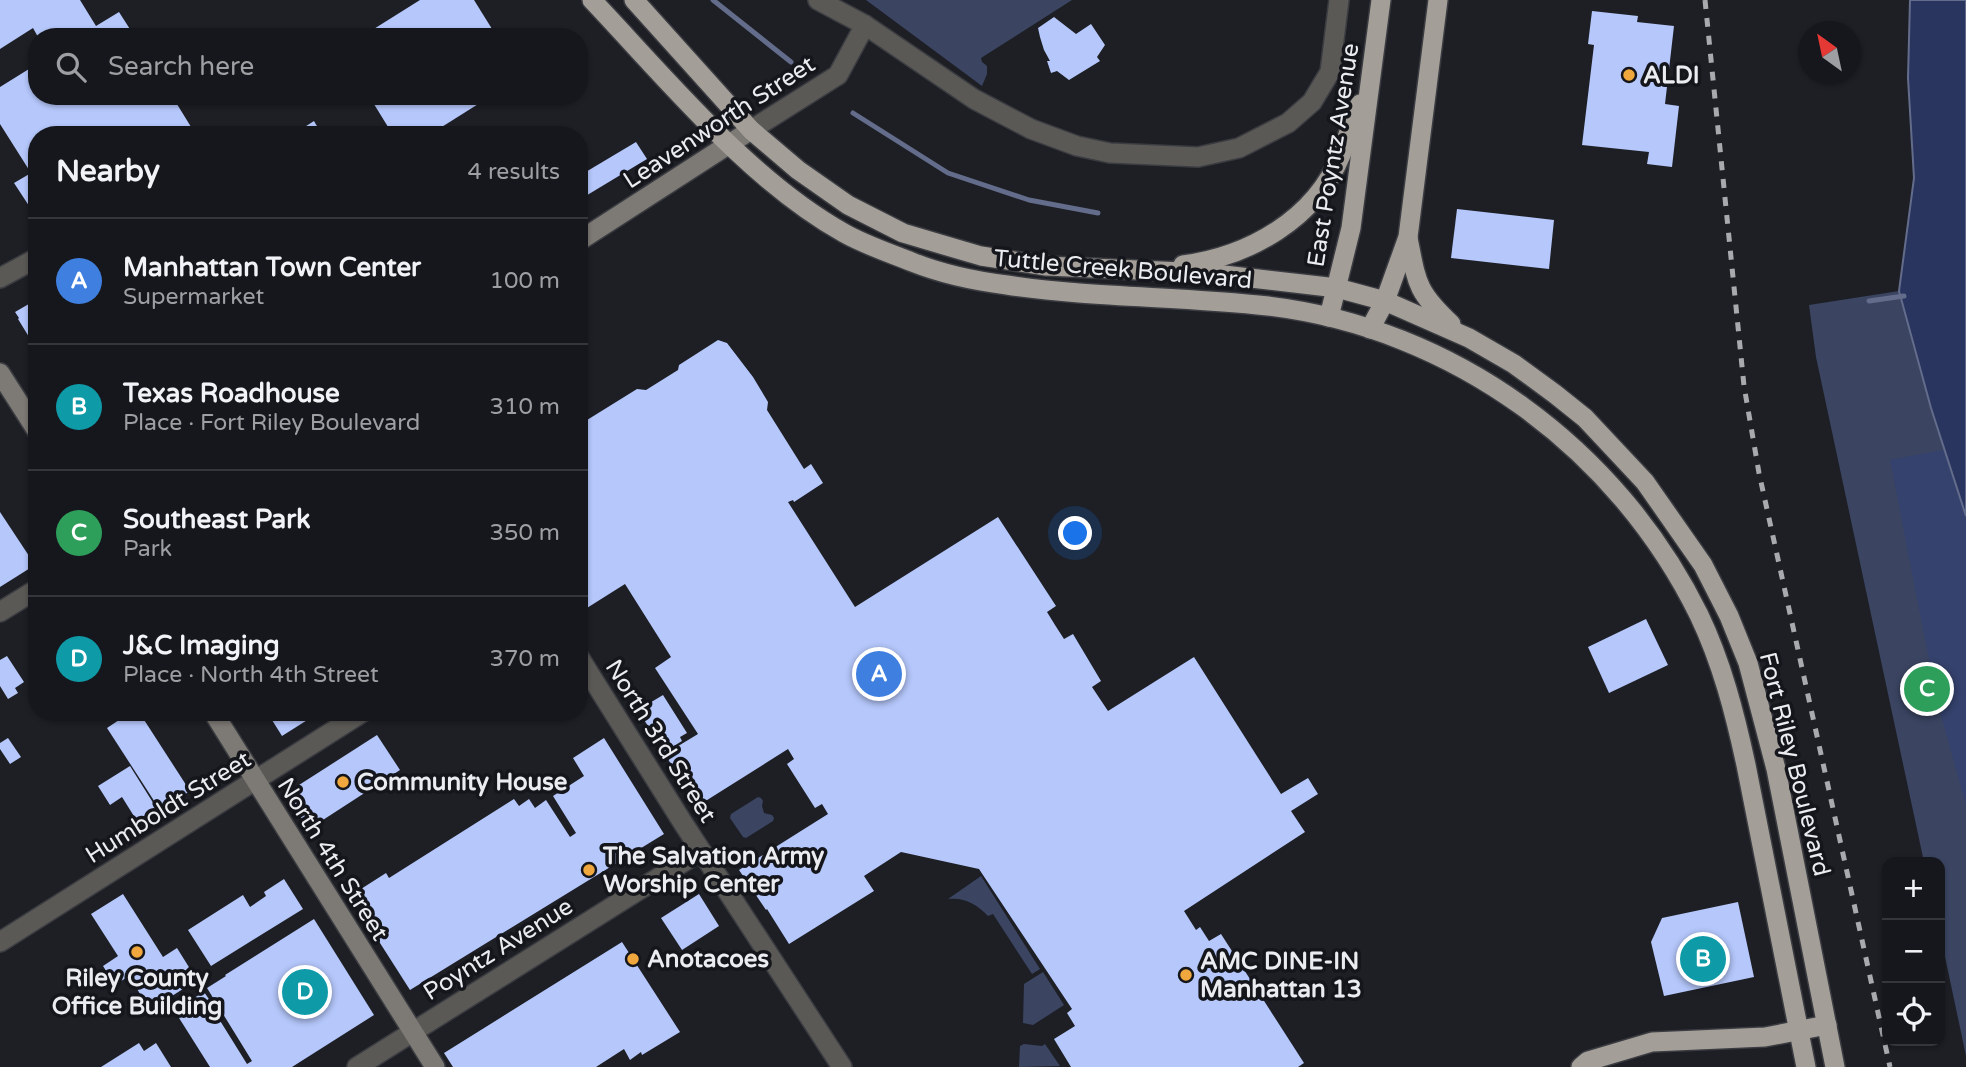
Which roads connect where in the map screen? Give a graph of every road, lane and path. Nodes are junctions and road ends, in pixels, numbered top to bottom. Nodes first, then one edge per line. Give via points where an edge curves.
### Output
1 (592, 0) edge
2 (634, 0) edge
3 (818, 0) edge
4 (1339, 0) edge
5 (1381, 0) edge
6 (1438, 0) edge
7 (865, 25) junction
8 (1368, 91) junction
9 (751, 130) junction
10 (729, 143) junction
11 (588, 235) edge
12 (1408, 237) junction
13 (28, 263) edge
14 (1141, 271) junction
15 (0, 278) edge
16 (1337, 288) junction
17 (1385, 301) junction
18 (1329, 317) junction
19 (1370, 329) junction
20 (1459, 332) junction
21 (0, 373) edge
22 (28, 416) edge
23 (28, 595) edge
24 (0, 612) edge
25 (588, 671) edge
26 (218, 721) edge
27 (349, 721) edge
28 (255, 780) junction
29 (701, 851) junction
30 (0, 942) edge
31 (1827, 1025) junction
32 (1800, 1030) junction
33 (412, 1031) junction
34 (357, 1067) edge
35 (435, 1067) edge
36 (842, 1067) edge
37 (1581, 1067) edge
38 (1806, 1067) edge
39 (1835, 1067) edge

1 - 10 highway, Tuttle Creek Boulevard
2 - 9 highway, Tuttle Creek Boulevard
3 - 7 street
4 - 7 street via 1330,72 1312,102 1288,123 1239,148 1198,157 1110,153 1031,129 974,99
5 - 8 highway, East Poyntz Avenue
6 - 12 highway
7 - 9 street, Leavenworth Street via 838,75
8 - 14 highway via 1353,117 1341,156 1316,199 1292,221 1260,242 1224,257
8 - 16 highway, East Poyntz Avenue via 1351,228
9 - 10 main road, Leavenworth Street
9 - 14 highway, Tuttle Creek Boulevard via 848,205 903,233 981,256 1046,266
10 - 11 main road, Leavenworth Street
10 - 18 highway, Tuttle Creek Boulevard via 779,189 845,233 917,264 977,281 1048,292 1204,300
12 - 17 highway
12 - 20 highway via 1421,290
13 - 15 street
14 - 16 highway, Tuttle Creek Boulevard via 1207,273
16 - 17 highway, Tuttle Creek Boulevard
16 - 18 highway, East Poyntz Avenue
17 - 19 highway
17 - 20 highway, Fort Riley Boulevard
18 - 19 highway, Tuttle Creek Boulevard
19 - 32 highway, Fort Riley Boulevard via 1434,353 1493,385 1540,419 1617,491 1677,573 1714,649 1738,725
20 - 31 highway, Fort Riley Boulevard via 1514,364 1585,418 1645,482 1703,565 1734,628 1762,712
21 - 22 main road
23 - 24 street
25 - 29 street, North 3rd Street
26 - 28 main road, North 4th Street
27 - 28 street, Humboldt Street
28 - 30 street, Humboldt Street
28 - 33 main road, North 4th Street
29 - 33 street, Poyntz Avenue
29 - 36 street, North 3rd Street
31 - 32 highway
31 - 39 highway, Fort Riley Boulevard
32 - 37 highway via 1765,1037 1653,1042
32 - 38 highway, Fort Riley Boulevard
33 - 34 street, Poyntz Avenue
33 - 35 main road, North 4th Street

